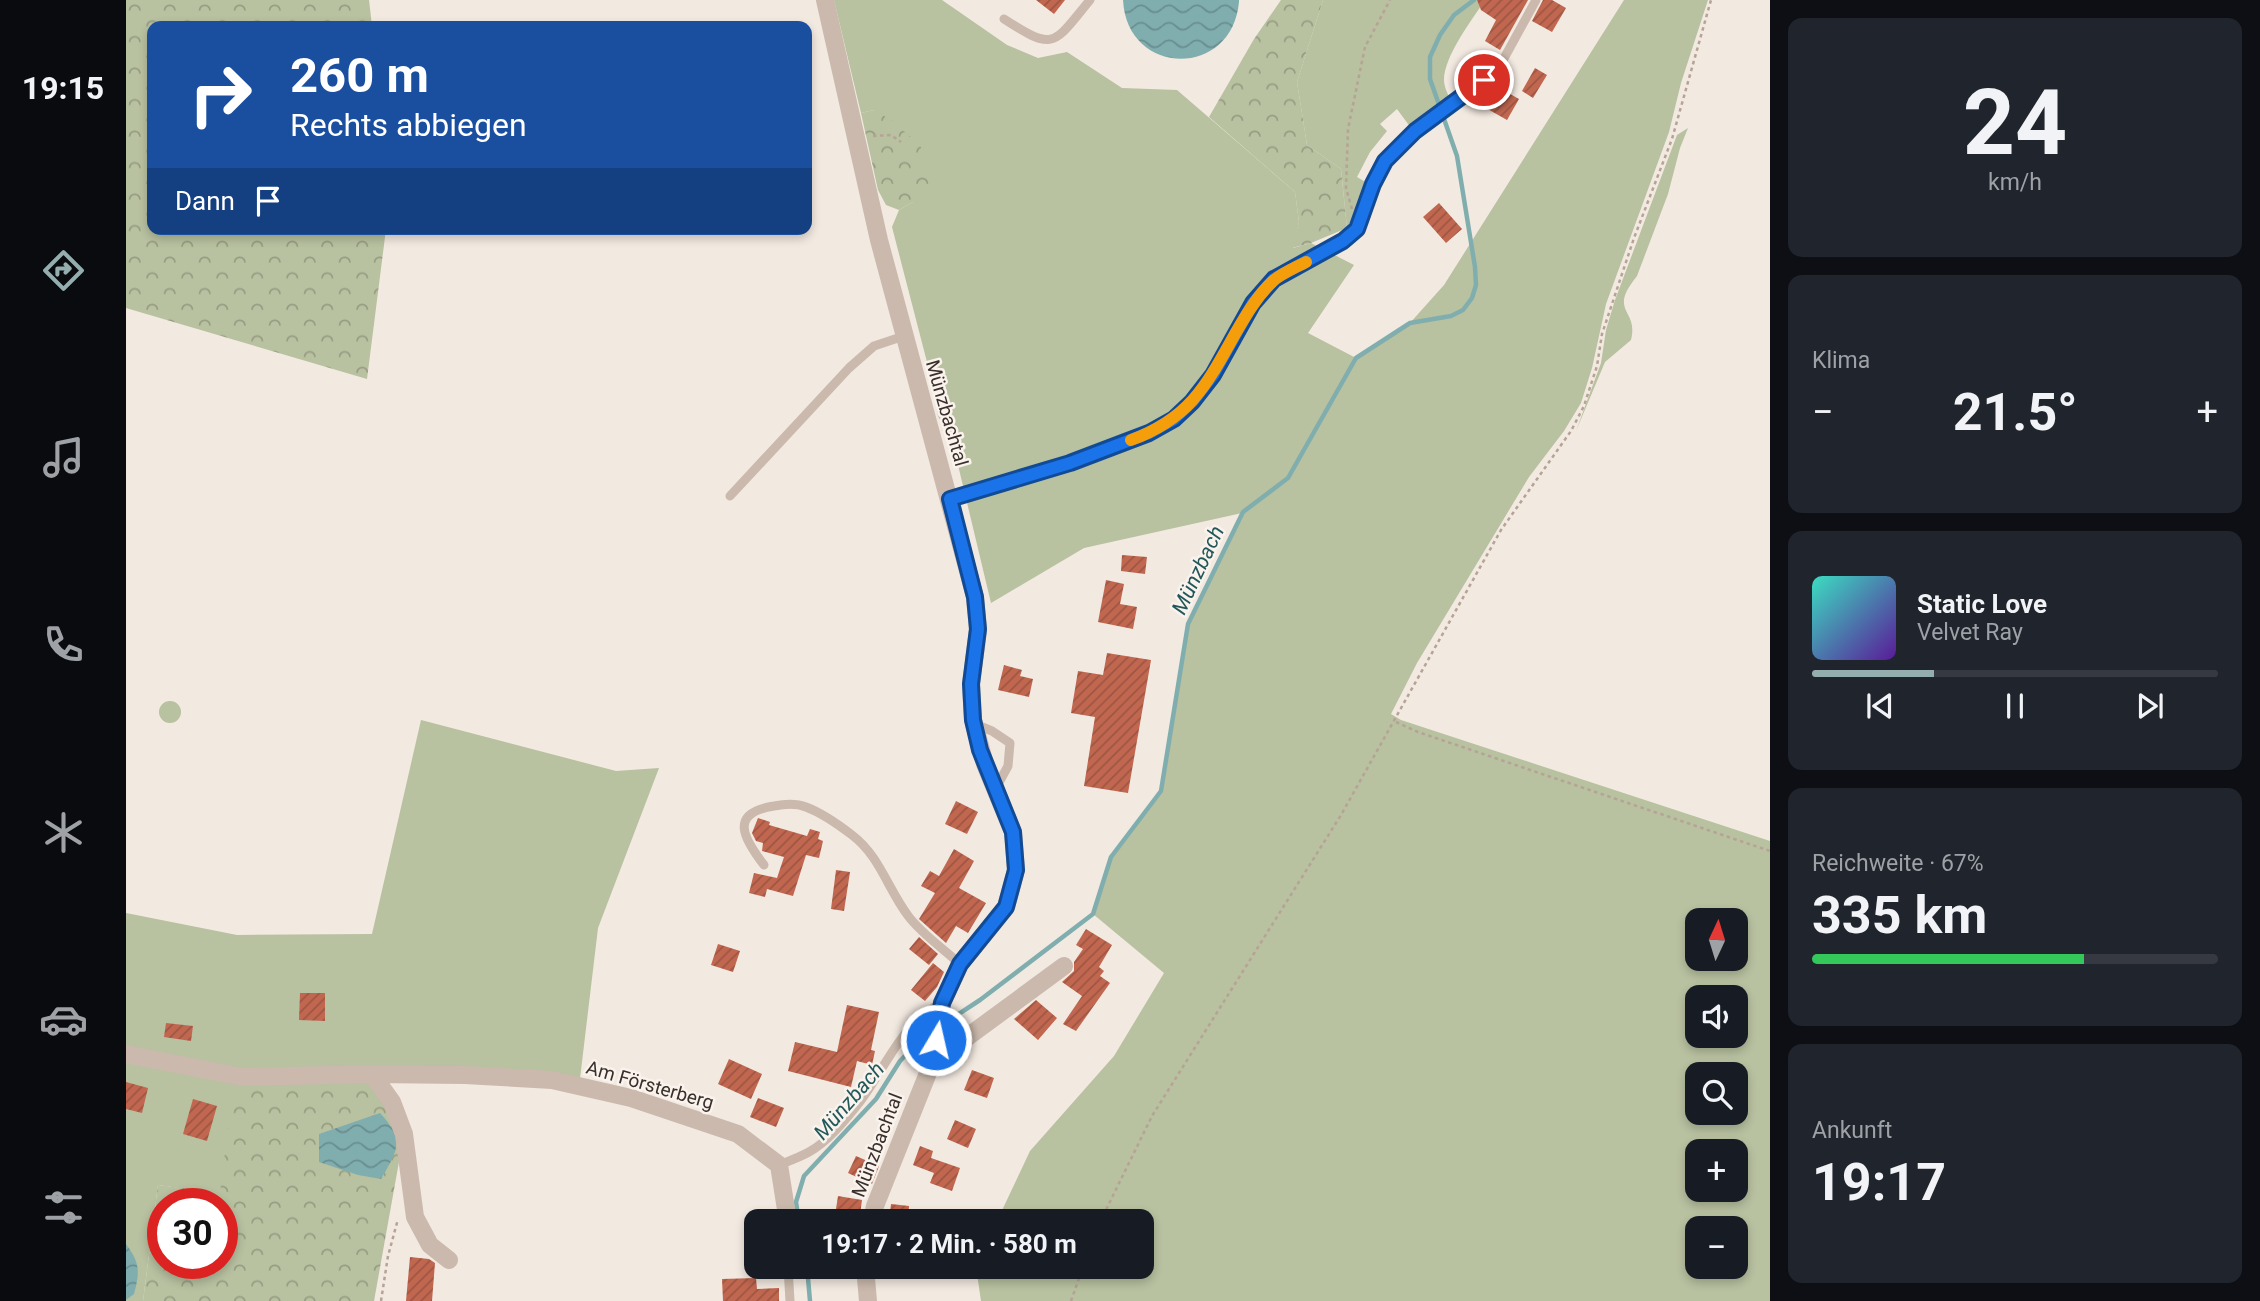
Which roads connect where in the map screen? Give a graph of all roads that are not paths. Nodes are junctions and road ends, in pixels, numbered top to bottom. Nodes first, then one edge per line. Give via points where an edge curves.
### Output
1 (825, 0) edge
2 (1090, 0) edge
3 (1536, 0) edge
4 (1003, 19) dead end
5 (904, 336) junction
6 (730, 496) dead end
7 (950, 499) junction
8 (974, 724) junction
9 (995, 789) junction
10 (764, 865) dead end
11 (960, 964) junction
12 (1063, 966) dead end
13 (941, 1008) junction
14 (126, 1054) edge
15 (932, 1063) junction
16 (372, 1074) junction
17 (779, 1165) junction
18 (786, 1209) edge
19 (874, 1209) edge
20 (449, 1260) dead end
21 (789, 1279) edge
22 (863, 1279) edge
23 (790, 1301) edge
24 (868, 1301) edge

1 - 5 street, Münzbachtal
2 - 4 lane via 1063,33 1050,41 1034,39
3 - 7 lane via 1502,62 1385,161 1357,229 1274,279 1253,303 1213,375 1174,419 1070,463
5 - 6 lane via 874,346 849,368
5 - 7 street, Münzbachtal
7 - 8 street, Münzbachtal via 975,597
8 - 9 street, Münzbachtal
8 - 9 lane via 1010,743 1008,766
9 - 11 street, Münzbachtal via 1013,832 1016,870 1006,907
10 - 11 lane via 745,838 744,822 749,815 766,807 806,807 868,849 911,919
11 - 13 street, Münzbachtal
12 - 15 street
13 - 15 street, Münzbachtal
13 - 17 lane via 925,1012 835,1130 811,1151
14 - 16 street, Am Försterberg via 242,1077
15 - 19 street, Münzbachtal
16 - 17 street, Am Försterberg via 552,1080 631,1098 738,1134
16 - 20 street via 393,1102 404,1134 415,1217 430,1245
17 - 18 street
21 - 23 lane
22 - 24 street

